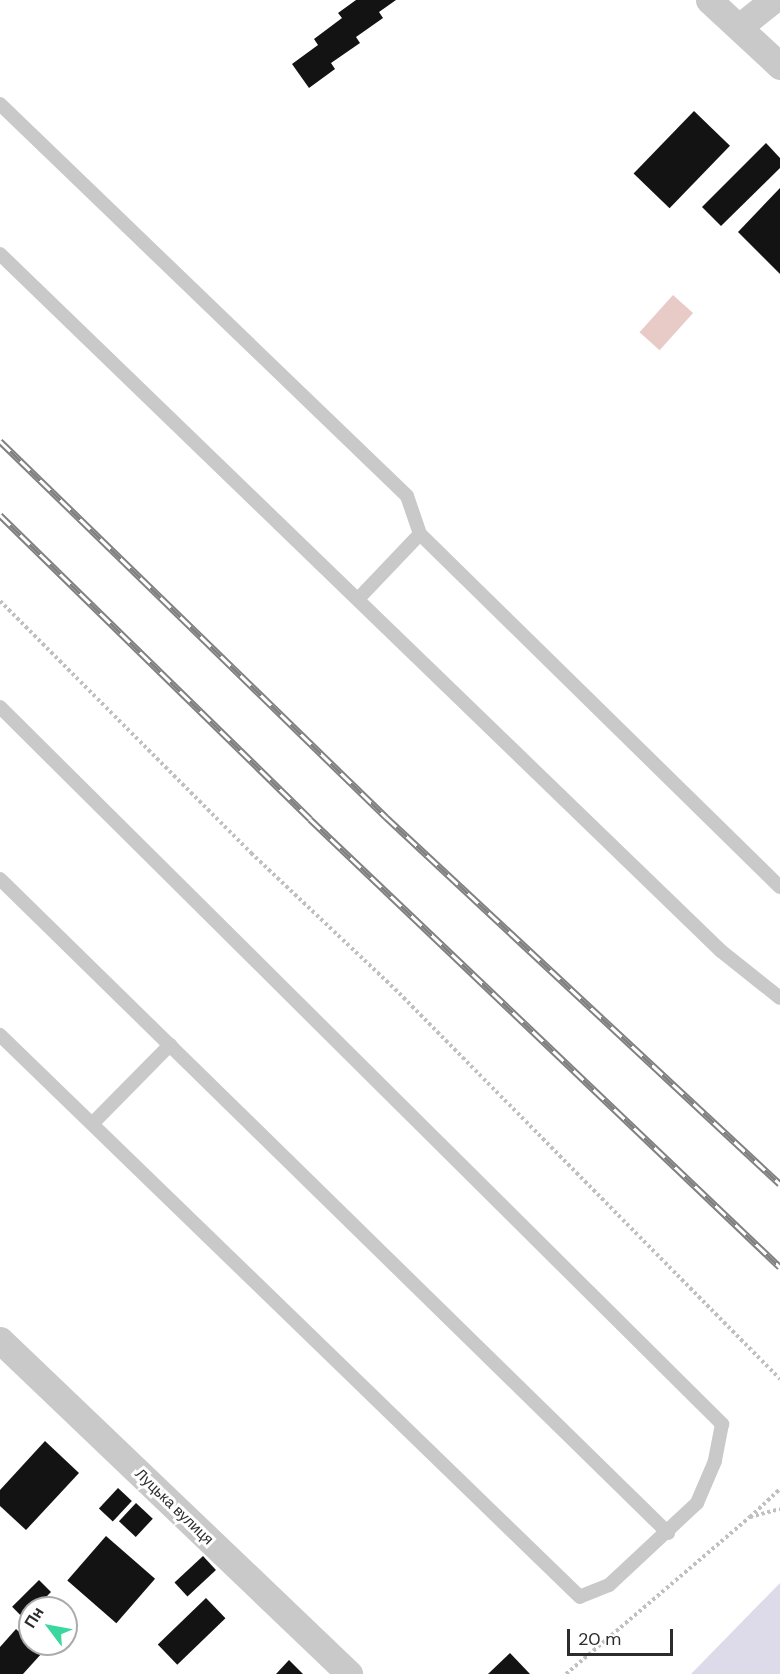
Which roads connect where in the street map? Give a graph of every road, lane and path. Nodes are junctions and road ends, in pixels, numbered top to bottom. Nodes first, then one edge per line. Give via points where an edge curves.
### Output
1 (709, 0) edge
2 (773, 0) edge
3 (739, 27) junction
4 (780, 66) edge
5 (0, 104) edge
6 (0, 254) edge
7 (420, 534) junction
8 (359, 598) junction
9 (0, 601) edge
10 (0, 707) edge
11 (0, 879) edge
12 (780, 887) edge
13 (780, 998) edge
14 (0, 1035) edge
15 (170, 1045) junction
16 (93, 1123) junction
17 (0, 1340) edge
18 (780, 1379) edge
19 (780, 1490) edge
20 (780, 1509) edge
21 (750, 1517) junction
22 (668, 1533) junction
23 (349, 1674) edge
24 (566, 1674) edge

1 - 3 street
2 - 3 street
3 - 4 street
5 - 7 lane via 407,496
6 - 8 lane
7 - 8 lane
7 - 12 lane
8 - 13 lane via 721,951
9 - 18 path via 251,853 395,989
10 - 22 lane via 722,1424 715,1461 697,1503
11 - 15 lane
14 - 16 lane
15 - 16 lane
15 - 22 lane
16 - 22 lane via 580,1597 609,1585
17 - 23 street, Луцька вулиця
19 - 21 path
20 - 21 path
21 - 24 path

